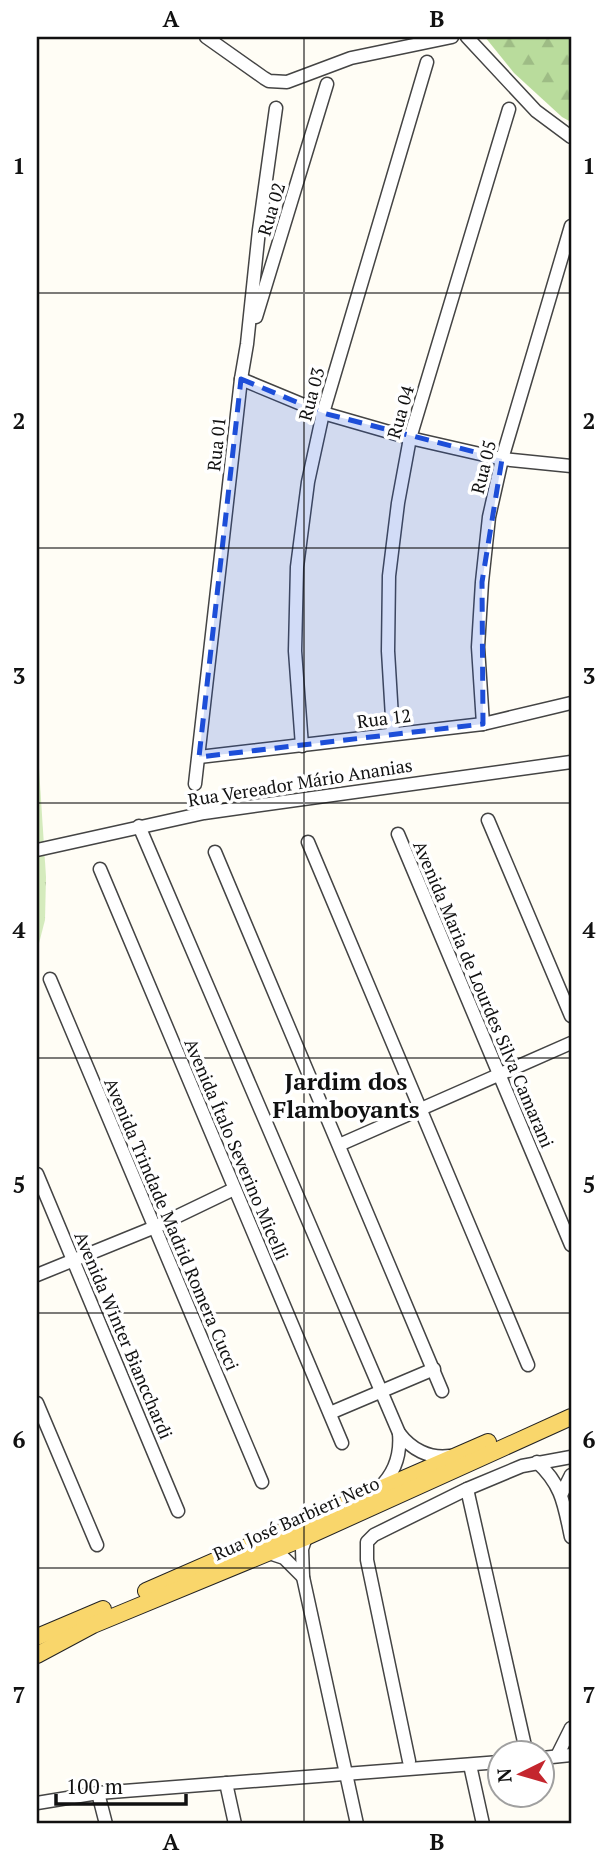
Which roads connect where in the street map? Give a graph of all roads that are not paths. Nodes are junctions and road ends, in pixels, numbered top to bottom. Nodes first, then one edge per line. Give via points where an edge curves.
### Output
1 (206, 37) edge
2 (452, 37) edge
3 (467, 37) edge
4 (427, 62) dead end
5 (327, 84) dead end
6 (276, 108) dead end
7 (509, 109) dead end
8 (571, 138) edge
9 (571, 226) edge
10 (259, 230) junction
11 (281, 237) junction
12 (247, 344) junction
13 (241, 379) junction
14 (323, 413) junction
15 (410, 438) junction
16 (502, 459) junction
17 (571, 466) edge
18 (571, 703) edge
19 (483, 724) junction
20 (393, 734) junction
21 (302, 746) junction
22 (199, 757) junction
23 (571, 762) edge
24 (195, 784) dead end
25 (488, 820) dead end
26 (139, 827) junction
27 (398, 834) dead end
28 (308, 842) dead end
29 (37, 850) edge
30 (215, 852) dead end
31 (100, 869) dead end
32 (50, 979) dead end
33 (571, 1016) edge
34 (571, 1043) edge
35 (499, 1074) junction
36 (419, 1108) junction
37 (339, 1145) junction
38 (37, 1174) edge
39 (234, 1189) junction
40 (155, 1227) junction
41 (571, 1245) edge
42 (73, 1259) junction
43 (37, 1275) edge
44 (528, 1365) dead end
45 (434, 1369) junction
46 (382, 1391) junction
47 (442, 1391) dead end
48 (37, 1403) edge
49 (571, 1407) edge
50 (330, 1413) junction
51 (571, 1417) edge
52 (399, 1433) junction
53 (342, 1443) dead end
54 (457, 1455) junction
55 (571, 1457) edge
56 (537, 1462) junction
57 (571, 1475) edge
58 (262, 1482) dead end
59 (467, 1489) junction
60 (562, 1493) junction
61 (372, 1494) junction
62 (178, 1511) dead end
63 (306, 1537) junction
64 (571, 1537) edge
65 (97, 1545) dead end
66 (269, 1553) junction
67 (303, 1577) junction
68 (37, 1637) edge
69 (37, 1655) edge
70 (571, 1728) edge
71 (523, 1738) edge
72 (571, 1755) edge
73 (557, 1756) joint
74 (410, 1761) dead end
75 (486, 1763) edge
76 (470, 1765) junction
77 (346, 1773) junction
78 (226, 1783) junction
79 (98, 1793) junction
80 (37, 1803) edge
81 (106, 1824) edge
82 (235, 1824) edge
83 (357, 1824) edge
84 (483, 1824) edge

1 - 2 street via 269,81 286,82 351,58
3 - 8 street via 536,111
4 - 14 street, Rua 03
5 - 11 street, Rua 02
6 - 10 street, Rua 01
7 - 15 street, Rua 04
9 - 16 street, Rua 05
10 - 11 street
10 - 12 street, Rua 01
11 - 12 street, Rua 02
12 - 13 street, Rua 01
13 - 14 street
13 - 22 street, Rua 01
14 - 15 street
14 - 21 street, Rua 03 via 297,566 295,652
15 - 16 street
15 - 20 street, Rua 04 via 389,576
16 - 17 street
16 - 19 street, Rua 05 via 489,517 482,582 478,647
18 - 19 street, Rua 12
19 - 20 street, Rua 12
20 - 21 street, Rua 12
21 - 22 street, Rua 12
22 - 24 street, Rua 01
23 - 26 street, Rua Vereador Mário Ananias via 204,813
25 - 33 street
26 - 29 street, Rua Vereador Mário Ananias
26 - 46 street
27 - 35 street, Avenida Maria de Lourdes Silva Camarani
28 - 36 street
30 - 37 street
31 - 39 street, Avenida Ítalo Severino Micelli
32 - 40 street, Avenida Trindade Madrid Romera Cucci
34 - 35 street
35 - 36 street
35 - 41 street, Avenida Maria de Lourdes Silva Camarani
36 - 37 street
36 - 44 street
37 - 45 street
38 - 42 street, Avenida Winter Biancchardi
39 - 40 street
39 - 50 street, Avenida Ítalo Severino Micelli
40 - 42 street
40 - 58 street, Avenida Trindade Madrid Romera Cucci
42 - 43 street
42 - 62 street, Avenida Winter Biancchardi
45 - 46 street
45 - 47 street
46 - 50 street
46 - 52 street
48 - 65 street
49 - 54 main road, Rua José Barbieri Neto
50 - 53 street, Avenida Ítalo Severino Micelli
51 - 63 main road, Rua José Barbieri Neto
52 - 54 street via 427,1454
52 - 61 street via 393,1469
54 - 61 main road, Rua José Barbieri Neto
55 - 56 street
56 - 59 street
56 - 60 street
57 - 60 street
59 - 71 street
59 - 74 street via 367,1542
60 - 64 street
61 - 68 main road, Rua José Barbieri Neto
63 - 66 main road, Rua José Barbieri Neto
63 - 67 street
66 - 67 street via 284,1558
66 - 69 main road, Rua José Barbieri Neto via 93,1625
67 - 77 street
70 - 73 street
72 - 73 street
75 - 76 street
76 - 77 street
76 - 84 street
77 - 78 street
77 - 83 street
78 - 79 street
78 - 82 street
79 - 80 street
79 - 81 street

